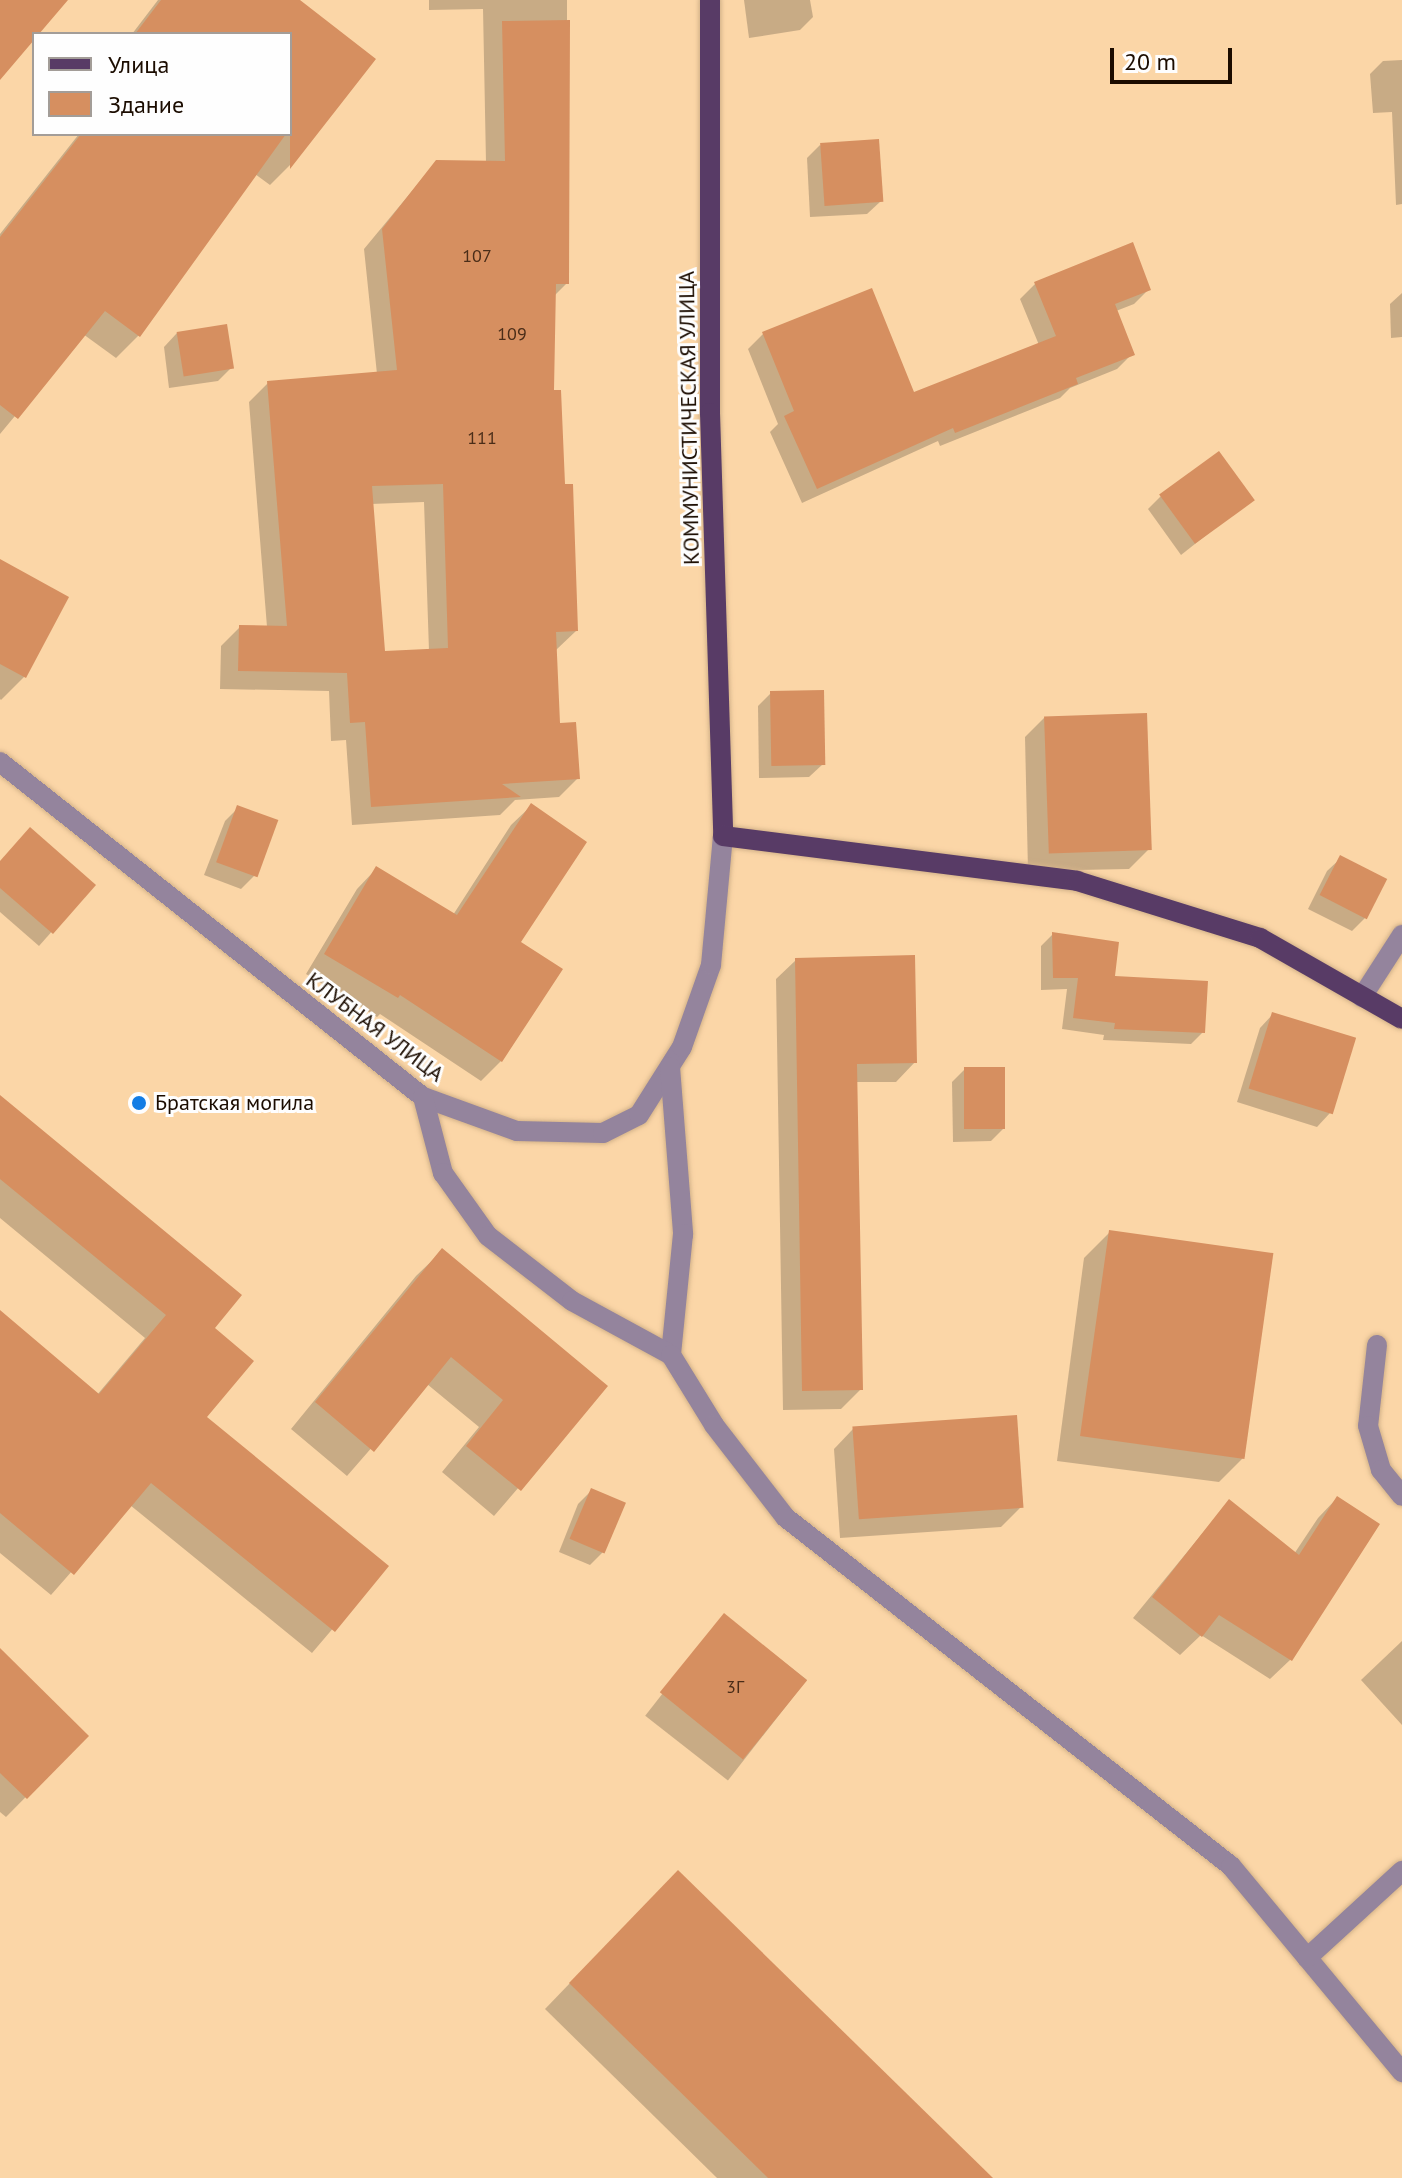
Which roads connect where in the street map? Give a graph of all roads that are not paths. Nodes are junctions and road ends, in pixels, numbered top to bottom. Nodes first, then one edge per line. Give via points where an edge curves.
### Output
1 (710, 0) edge
2 (0, 762) edge
3 (723, 836) junction
4 (1402, 935) edge
5 (1362, 997) junction
6 (1402, 1019) edge
7 (670, 1067) junction
8 (423, 1097) junction
9 (1377, 1345) dead end
10 (671, 1355) junction
11 (1402, 1496) edge
12 (1402, 1871) edge
13 (1307, 1958) junction
14 (1402, 2072) edge

1 - 3 main road, КОММУНИСТИЧЕСКАЯ УЛИЦА via 710,413
2 - 8 street, КЛУБНАЯ УЛИЦА
3 - 5 main road via 1077,881 1260,938
3 - 7 street, КЛУБНАЯ УЛИЦА via 711,965
4 - 5 street
5 - 6 main road
7 - 8 street, КЛУБНАЯ УЛИЦА via 639,1115 603,1133 517,1131
7 - 10 street via 683,1234
8 - 10 street via 443,1173 488,1236 572,1301
9 - 11 street via 1368,1426 1381,1470
10 - 13 street via 714,1425 785,1517 1231,1866
12 - 13 street
13 - 14 street

